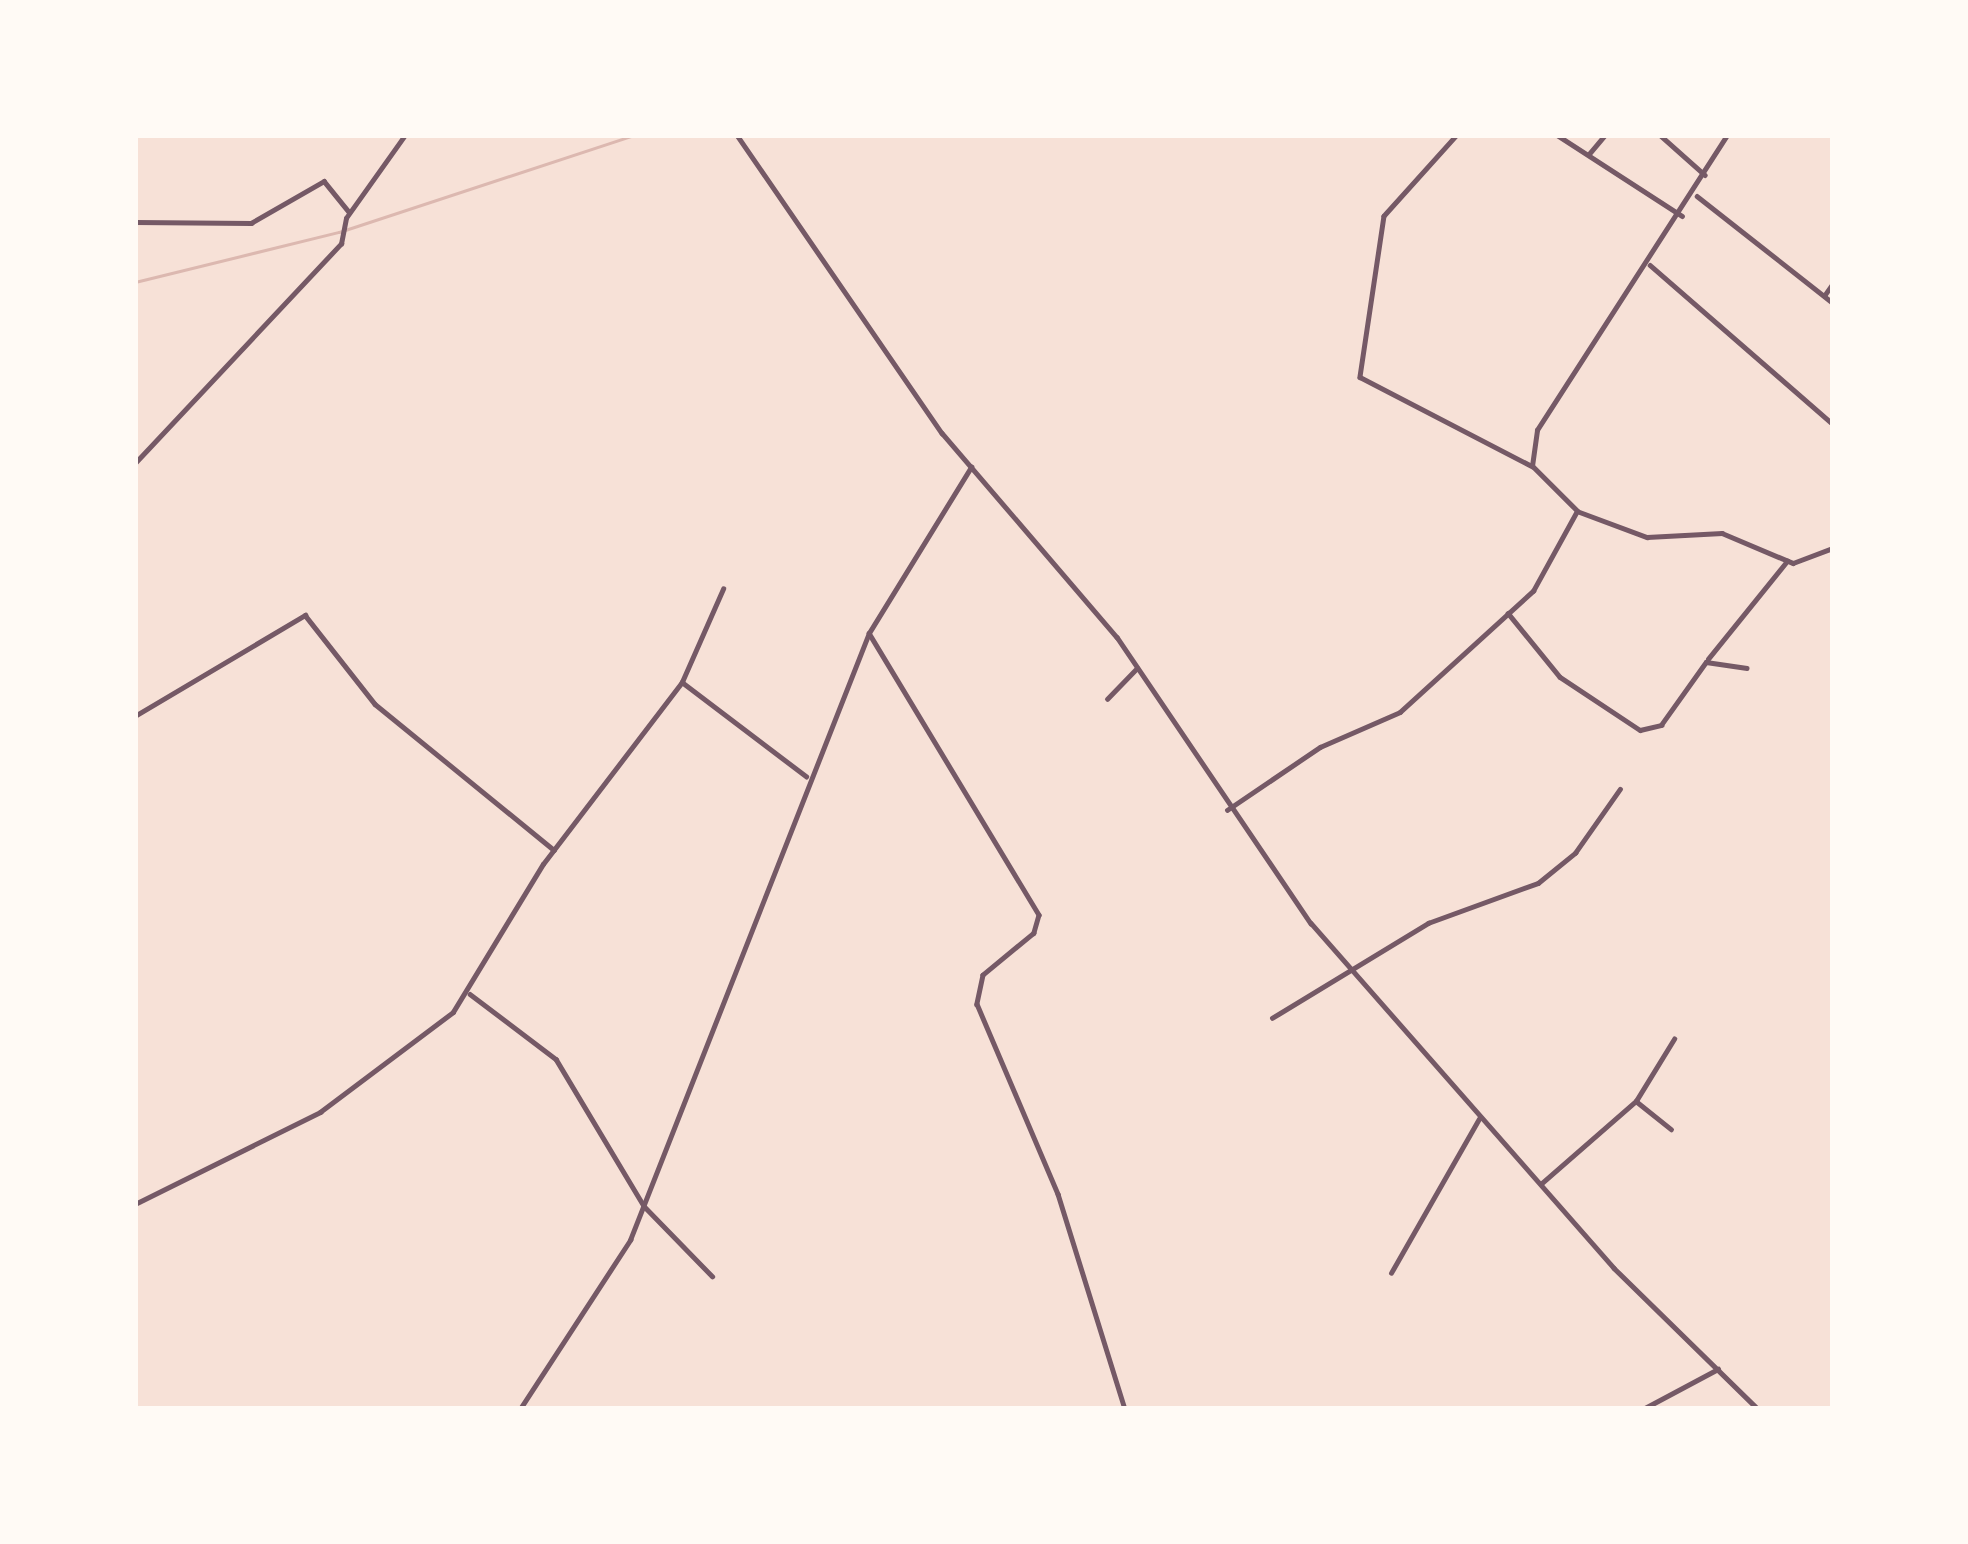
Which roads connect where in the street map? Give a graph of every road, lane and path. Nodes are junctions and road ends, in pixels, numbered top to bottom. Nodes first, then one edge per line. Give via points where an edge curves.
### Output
1 (405, 135) edge
2 (737, 135) edge
3 (1457, 135) edge
4 (1557, 135) edge
5 (1605, 135) edge
6 (1660, 135) edge
7 (1727, 135) edge
8 (1589, 154) junction
9 (1705, 175) junction
10 (1697, 196) junction
11 (350, 212) junction
12 (1682, 216) junction
13 (135, 222) edge
14 (1650, 265) junction
15 (1833, 284) edge
16 (1824, 296) junction
17 (1833, 303) edge
18 (1833, 424) edge
19 (135, 463) edge
20 (1532, 466) junction
21 (971, 467) junction
22 (1577, 511) junction
23 (1833, 548) edge
24 (1787, 561) junction
25 (723, 589) dead end
26 (1508, 613) junction
27 (869, 633) junction
28 (1706, 662) junction
29 (1138, 667) junction
30 (1747, 668) dead end
31 (682, 682) junction
32 (1108, 699) dead end
33 (135, 716) edge
34 (807, 773) junction
35 (1620, 789) dead end
36 (1227, 810) junction
37 (554, 850) junction
38 (1348, 967) junction
39 (469, 994) junction
40 (1272, 1018) dead end
41 (1674, 1039) dead end
42 (1636, 1101) junction
43 (1479, 1120) junction
44 (1671, 1130) dead end
45 (1540, 1185) junction
46 (135, 1204) edge
47 (644, 1206) junction
48 (1391, 1273) dead end
49 (712, 1276) dead end
50 (1718, 1369) junction
51 (520, 1409) edge
52 (1125, 1409) edge
53 (1642, 1409) edge
54 (1758, 1409) edge

1 - 11 street
2 - 21 street
3 - 20 street via 1384,218 1360,377
4 - 8 street
5 - 8 street
6 - 9 street
7 - 9 street
8 - 12 street
9 - 10 street
10 - 12 street
10 - 16 street
11 - 13 street via 324,181 251,223
11 - 19 street via 348,233
12 - 14 street
14 - 18 street
14 - 20 street via 1545,415
15 - 16 street
16 - 17 street
20 - 22 street
21 - 27 street
21 - 29 street
22 - 24 street via 1647,537 1722,533
22 - 26 street via 1556,559
23 - 24 street via 1817,562
24 - 28 street
25 - 31 street
26 - 28 street via 1561,677 1640,730 1661,725
26 - 36 street via 1400,712 1320,747
27 - 34 street
27 - 52 street via 1039,915 1034,933 983,974 977,1004 1058,1194
28 - 30 street
29 - 32 street
29 - 36 street
31 - 34 street via 791,774
31 - 37 street
33 - 37 street via 305,615 375,704
34 - 47 street
35 - 38 street via 1574,854 1538,883
36 - 38 street
37 - 39 street
38 - 40 street
38 - 43 street
39 - 46 street via 352,1092
39 - 47 street via 556,1059
41 - 42 street
42 - 44 street
42 - 45 street
43 - 45 street
43 - 48 street
45 - 50 street
47 - 49 street
47 - 51 street
50 - 53 street
50 - 54 street

